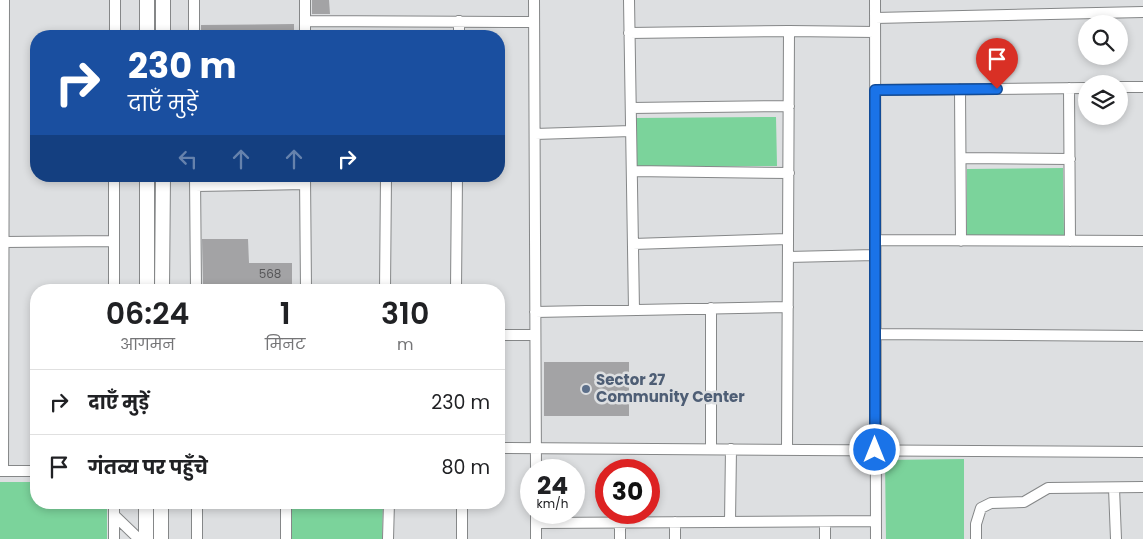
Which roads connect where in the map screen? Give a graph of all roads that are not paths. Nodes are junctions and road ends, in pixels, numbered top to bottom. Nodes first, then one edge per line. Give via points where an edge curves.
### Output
1 (4, 0) edge
2 (115, 0) edge
3 (147, 0) edge
4 (164, 0) edge
5 (194, 0) edge
6 (305, 0) edge
7 (534, 0) edge
8 (629, 0) edge
9 (875, 0) edge
10 (1143, 12) edge
11 (875, 18) junction
12 (305, 21) junction
13 (459, 22) junction
14 (534, 22) junction
15 (115, 30) edge
16 (147, 30) edge
17 (163, 30) edge
18 (194, 30) edge
19 (305, 30) edge
20 (459, 30) edge
21 (789, 31) junction
22 (875, 32) junction
23 (629, 33) junction
24 (1128, 87) edge
25 (1143, 87) edge
26 (1069, 88) junction
27 (1078, 88) edge
28 (960, 89) junction
29 (875, 90) junction
30 (789, 106) junction
31 (630, 108) junction
32 (631, 131) junction
33 (535, 134) junction
34 (961, 158) junction
35 (1070, 159) junction
36 (632, 171) junction
37 (789, 172) junction
38 (114, 182) edge
39 (147, 182) edge
40 (163, 182) edge
41 (195, 182) edge
42 (305, 182) edge
43 (386, 182) edge
44 (457, 182) edge
45 (2, 198) edge
46 (788, 239) junction
47 (875, 240) junction
48 (114, 241) junction
49 (961, 241) junction
50 (1070, 241) junction
51 (1143, 241) edge
52 (4, 242) junction
53 (633, 244) junction
54 (875, 255) junction
55 (788, 257) junction
56 (114, 284) edge
57 (147, 284) edge
58 (162, 284) edge
59 (196, 284) edge
60 (306, 284) edge
61 (385, 284) edge
62 (456, 284) edge
63 (2, 287) edge
64 (788, 307) junction
65 (711, 308) junction
66 (634, 310) junction
67 (535, 312) junction
68 (875, 334) junction
69 (505, 335) edge
70 (535, 335) junction
71 (1143, 336) edge
72 (505, 448) edge
73 (536, 448) junction
74 (711, 449) junction
75 (731, 449) junction
76 (787, 449) junction
77 (875, 450) junction
78 (1143, 452) edge
79 (536, 459) edge
80 (2, 471) edge
81 (30, 471) edge
82 (1143, 487) edge
83 (1114, 488) junction
84 (114, 509) edge
85 (146, 509) edge
86 (161, 509) edge
87 (197, 509) edge
88 (286, 509) edge
89 (389, 509) edge
90 (462, 509) edge
91 (114, 515) junction
92 (876, 521) junction
93 (660, 522) edge
94 (675, 522) junction
95 (730, 522) junction
96 (825, 522) junction
97 (536, 524) edge
98 (620, 524) edge
99 (114, 539) edge
100 (139, 539) edge
101 (146, 539) edge
102 (161, 539) edge
103 (197, 539) edge
104 (286, 539) edge
105 (388, 539) edge
106 (462, 539) edge
107 (536, 539) edge
108 (620, 539) edge
109 (675, 539) edge
110 (825, 539) edge
111 (876, 539) edge
112 (976, 539) edge
113 (1116, 539) edge

1 - 45 street
2 - 15 street
3 - 16 street
4 - 17 street
5 - 18 street
6 - 12 street
7 - 14 street
8 - 23 street
9 - 11 street
10 - 11 street
11 - 22 street
12 - 13 street
12 - 19 street
13 - 14 street
13 - 20 street
14 - 33 street
21 - 22 street
21 - 23 street
21 - 30 street
22 - 29 street
23 - 31 street
24 - 25 street
26 - 27 street
26 - 28 street
26 - 35 street
28 - 29 street
28 - 34 street
29 - 47 street
30 - 31 street
30 - 37 street
31 - 32 street
32 - 33 street
32 - 36 street
33 - 67 street
34 - 35 street
34 - 49 street
35 - 50 street
36 - 37 street
36 - 53 street
37 - 46 street
38 - 48 street
39 - 57 street
40 - 58 street
41 - 59 street
42 - 60 street
43 - 61 street
44 - 62 street
45 - 52 street
46 - 53 street
46 - 55 street
47 - 49 street
47 - 54 street
48 - 52 street
48 - 56 street
49 - 50 street
50 - 51 street
52 - 63 street
53 - 66 street
54 - 55 street
54 - 68 street
55 - 64 street
63 - 80 street
64 - 65 street
64 - 76 street
65 - 66 street
65 - 74 street
66 - 67 street
67 - 70 street
68 - 71 street
68 - 77 street
69 - 70 street
70 - 73 street
72 - 73 street
73 - 74 street
73 - 79 street
74 - 75 street
75 - 76 street
75 - 95 street
76 - 77 street
77 - 78 street
77 - 92 street
80 - 81 street
82 - 83 street
83 - 112 street via 1048,488 1024,502 991,503 982,508 976,524
83 - 113 street
84 - 91 street
85 - 101 street
86 - 102 street
87 - 103 street
88 - 104 street
89 - 105 street
90 - 106 street
91 - 99 street
91 - 100 street
92 - 96 street
92 - 111 street
93 - 94 street
94 - 95 street
94 - 109 street
95 - 96 street
96 - 110 street
97 - 107 street
98 - 108 street

